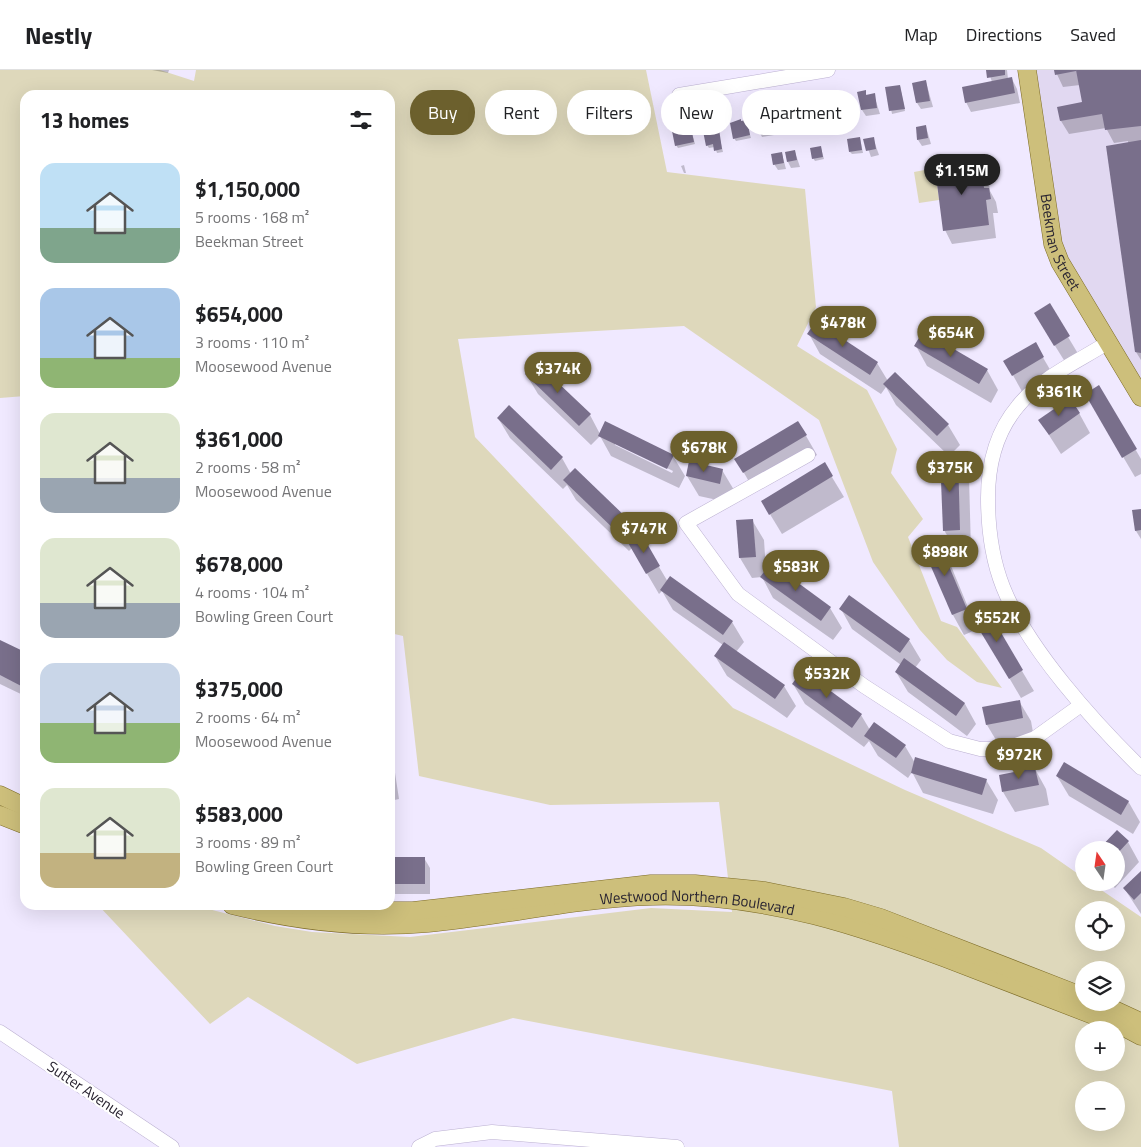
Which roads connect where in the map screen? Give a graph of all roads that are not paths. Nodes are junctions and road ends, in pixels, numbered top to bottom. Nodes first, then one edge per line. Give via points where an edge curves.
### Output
1 (828, 70) edge
2 (1027, 70) edge
3 (709, 90) edge
4 (1107, 343) junction
5 (1141, 397) edge
6 (808, 455) dead end
7 (1081, 705) junction
8 (1141, 768) edge
9 (0, 795) edge
10 (20, 804) edge
11 (0, 815) edge
12 (20, 823) edge
13 (254, 910) edge
14 (353, 910) edge
15 (1075, 993) edge
16 (1117, 1011) edge
17 (1141, 1022) edge
18 (0, 1032) edge
19 (1141, 1036) edge
20 (172, 1147) edge
21 (419, 1147) edge
22 (678, 1147) edge

1 - 3 street
2 - 4 main road, Beekman Street via 1053,244
4 - 5 main road, Beekman Street
4 - 7 street via 1042,384 1018,406 1000,434 988,480 991,539 1004,588 1035,642
6 - 7 street via 686,523 738,594 864,686 950,741 980,749 1005,749 1035,738
7 - 8 street
9 - 10 main road
11 - 12 main road
13 - 19 main road, Westwood Northern Boulevard via 288,918 386,925 653,896 746,902 791,909 880,933
14 - 15 main road, Westwood Northern Boulevard via 413,911 651,884 765,890 881,918
16 - 17 main road
18 - 20 street, Sutter Avenue
21 - 22 street via 435,1139 492,1132

